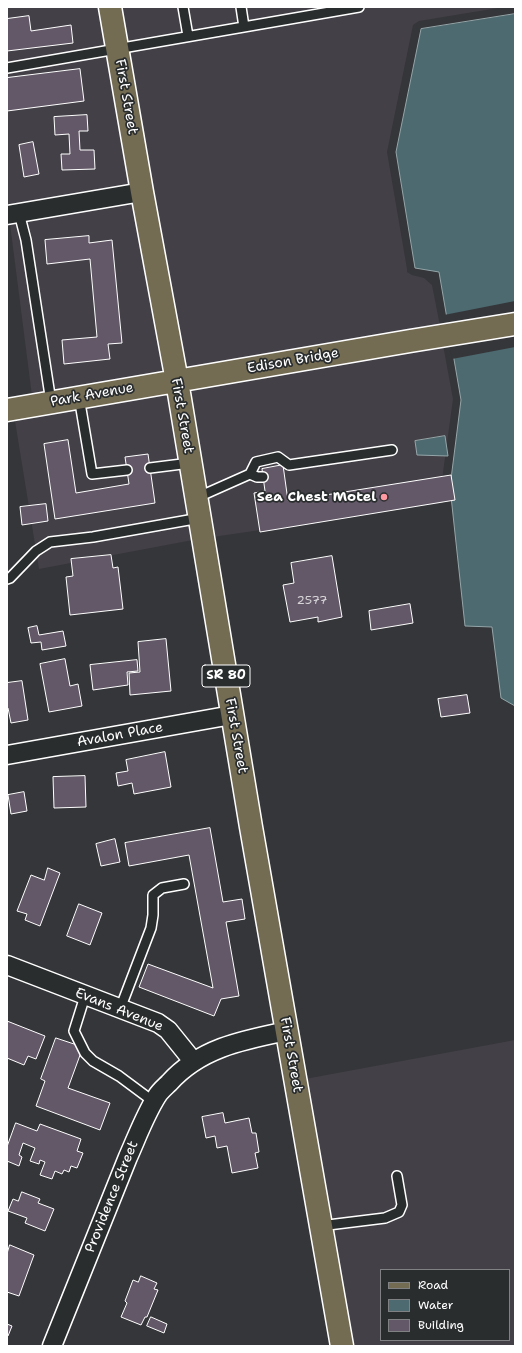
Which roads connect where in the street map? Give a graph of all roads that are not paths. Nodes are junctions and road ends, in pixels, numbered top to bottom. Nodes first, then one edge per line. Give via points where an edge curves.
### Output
1 (110, 7) edge
2 (183, 7) edge
3 (241, 7) edge
4 (299, 7) edge
5 (356, 7) edge
6 (300, 17) junction
7 (244, 27) junction
8 (188, 36) junction
9 (118, 48) junction
10 (7, 68) edge
11 (142, 192) junction
12 (13, 214) edge
13 (515, 324) edge
14 (177, 381) junction
15 (79, 397) junction
16 (51, 402) junction
17 (7, 410) edge
18 (392, 450) dead end
19 (190, 463) junction
20 (150, 468) dead end
21 (127, 470) dead end
22 (250, 474) junction
23 (263, 477) dead end
24 (198, 508) junction
25 (7, 579) edge
26 (232, 715) junction
27 (7, 755) edge
28 (184, 884) dead end
29 (7, 965) edge
30 (85, 996) junction
31 (120, 1009) junction
32 (287, 1031) junction
33 (193, 1061) junction
34 (154, 1102) junction
35 (397, 1176) dead end
36 (320, 1226) junction
37 (52, 1346) edge
38 (342, 1346) edge

1 - 9 main road, First Street / SR 80
2 - 8 lane
3 - 7 lane
4 - 6 lane
5 - 6 lane
6 - 7 lane
7 - 8 lane
8 - 9 lane
9 - 10 lane
9 - 11 main road, First Street / SR 80
11 - 12 street
11 - 14 main road, First Street / SR 80
12 - 16 lane via 26,240
13 - 14 main road, Edison Bridge
14 - 15 main road, Park Avenue
14 - 19 main road, First Street / SR 80
15 - 16 main road, Park Avenue
15 - 21 lane via 92,474
16 - 17 main road, Park Avenue
18 - 22 lane via 286,469 278,457 256,462
19 - 20 lane
19 - 24 main road, First Street / SR 80
22 - 23 lane
22 - 24 lane
24 - 25 lane via 93,537 50,542
24 - 26 main road, First Street / SR 80
26 - 27 street, Avalon Place
26 - 32 main road, First Street / SR 80
28 - 31 lane via 162,888 153,894 151,928
29 - 30 street, Evans Avenue
30 - 31 street, Evans Avenue
30 - 34 lane via 74,1031 86,1053 93,1061 119,1076
31 - 33 street, Evans Avenue via 158,1023 168,1030
32 - 33 street via 223,1046
32 - 36 main road, First Street / SR 80
33 - 34 street, Providence Street via 173,1078
34 - 37 street, Providence Street via 128,1157
35 - 36 lane via 402,1205 399,1212 385,1218
36 - 38 main road, First Street / SR 80

